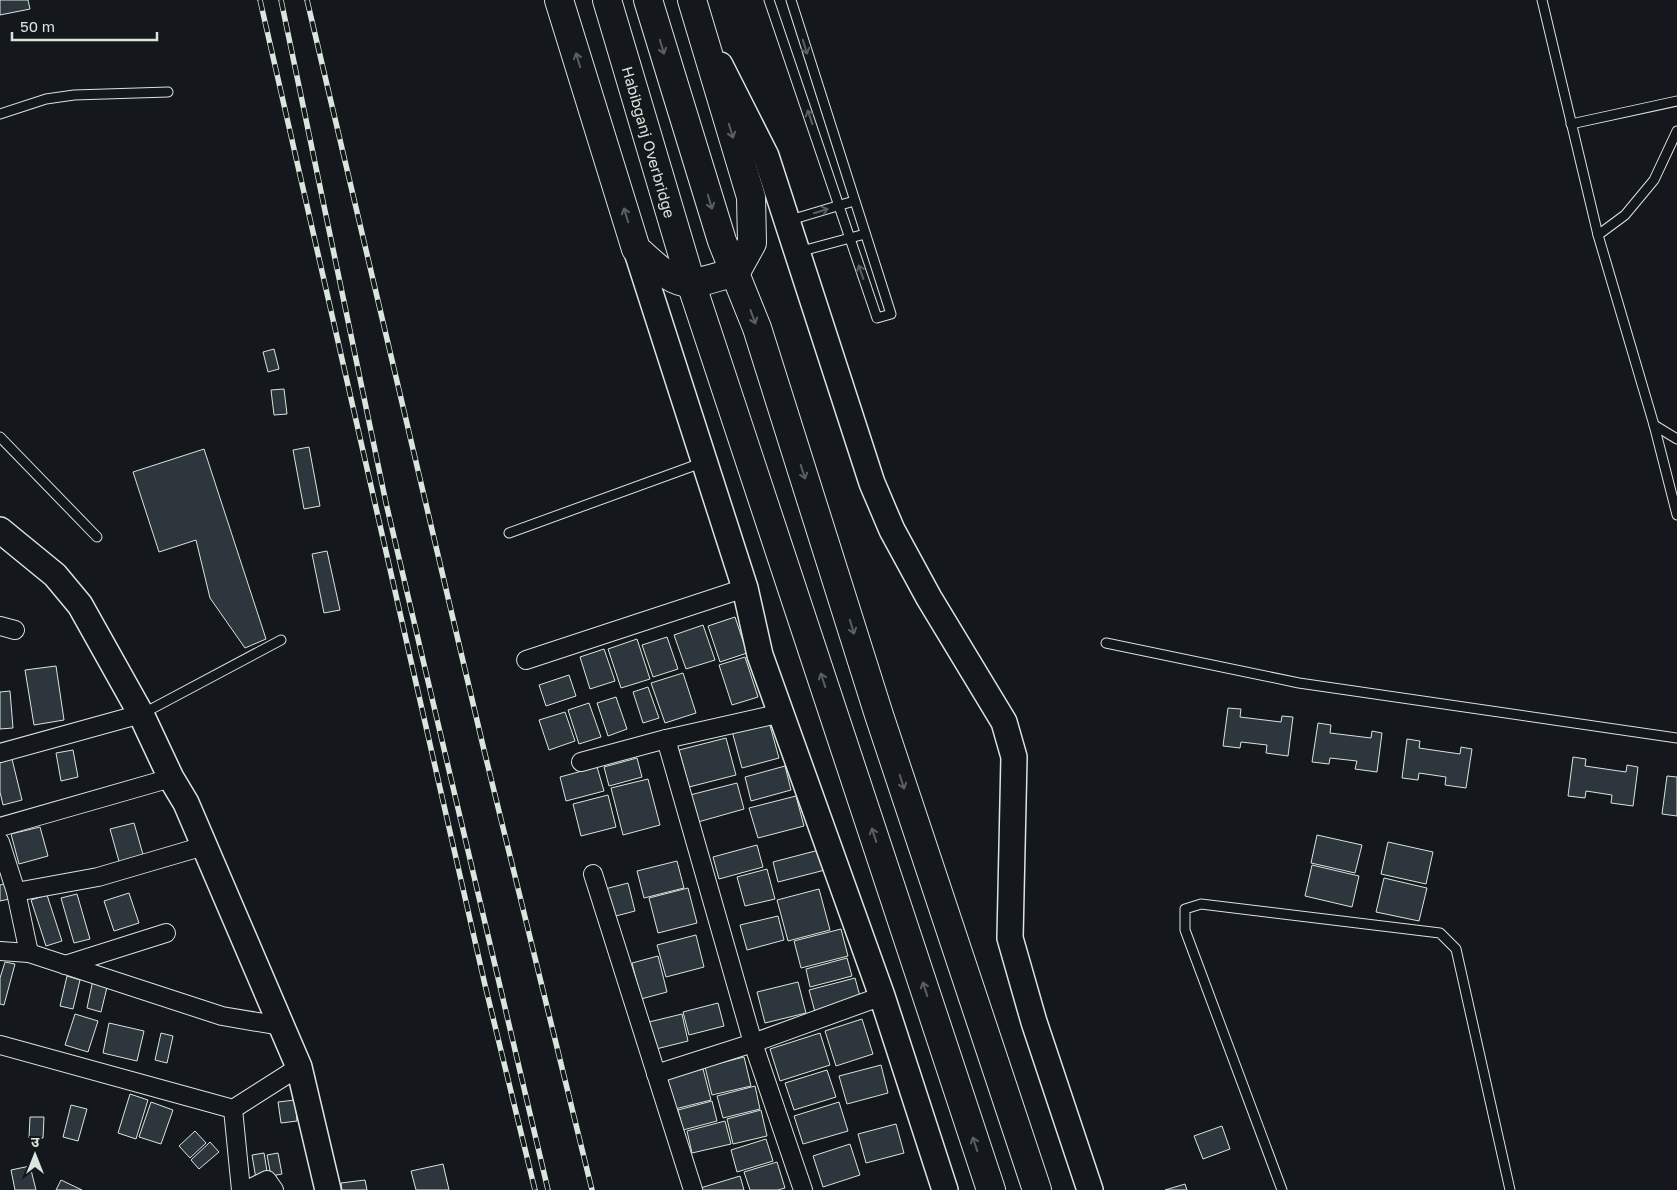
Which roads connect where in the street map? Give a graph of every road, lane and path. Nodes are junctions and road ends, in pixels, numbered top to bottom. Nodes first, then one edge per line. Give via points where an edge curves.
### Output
1 (560, 0) edge
2 (607, 0) edge
3 (648, 0) edge
4 (692, 0) edge
5 (770, 0) edge
6 (791, 0) edge
7 (1542, 0) edge
8 (700, 28) junction
9 (168, 92) dead end
10 (1677, 101) edge
11 (0, 114) edge
12 (1571, 124) junction
13 (1677, 131) edge
14 (854, 201) junction
15 (838, 206) junction
16 (787, 221) junction
17 (865, 234) junction
18 (1598, 235) junction
19 (849, 238) junction
20 (636, 249) junction
21 (796, 252) junction
22 (736, 272) junction
23 (691, 283) junction
24 (1654, 425) junction
25 (0, 437) edge
26 (1677, 439) edge
27 (705, 462) junction
28 (1677, 514) edge
29 (510, 533) dead end
30 (97, 537) dead end
31 (5, 538) edge
32 (745, 588) junction
33 (281, 640) dead end
34 (1106, 643) dead end
35 (526, 660) dead end
36 (782, 713) junction
37 (142, 714) junction
38 (1677, 738) edge
39 (666, 739) junction
40 (0, 753) edge
41 (582, 762) dead end
42 (171, 778) junction
43 (0, 827) edge
44 (0, 842) edge
45 (204, 846) junction
46 (593, 874) dead end
47 (16, 892) junction
48 (166, 933) dead end
49 (0, 951) edge
50 (29, 953) junction
51 (65, 965) junction
52 (882, 996) junction
53 (281, 1026) junction
54 (753, 1043) junction
55 (0, 1045) edge
56 (299, 1067) junction
57 (656, 1074) junction
58 (233, 1109) junction
59 (241, 1190) edge
60 (248, 1190) edge
61 (274, 1190) edge
62 (328, 1190) edge
63 (693, 1190) edge
64 (803, 1190) edge
65 (945, 1190) edge
66 (991, 1190) edge
67 (1037, 1190) edge
68 (1090, 1190) edge
69 (1282, 1190) edge
70 (1510, 1190) edge

20 -> 1 main road
2 - 23 main road, Habibganj Overbridge
3 -> 22 main road via 722,241
4 - 8 main road
15 -> 5 lane
6 -> 14 lane
7 - 12 lane
8 - 16 street via 766,156
8 -> 22 main road via 750,197 752,243
9 - 11 lane via 74,95 46,99
10 - 12 lane
12 - 18 lane
13 - 18 lane via 1654,180 1626,215
14 - 15 lane
14 - 17 lane
16 -> 15 lane
15 - 19 lane
16 - 21 street
17 - 19 lane
17 -> 19 lane via 891,314 877,318
18 - 24 lane
19 - 21 lane
20 - 23 main road via 659,269
20 - 27 street
21 - 68 street via 872,483 892,530 1004,722 1014,757 1010,938 1034,1022
22 - 23 main road
22 -> 67 main road
66 -> 23 main road, Habibganj Overbridge
24 - 26 lane
24 - 28 lane
25 - 30 lane
27 - 29 lane
27 - 32 street
31 - 37 street via 55,575 80,605
32 - 35 street
32 - 36 street via 756,644
33 - 37 lane
34 - 38 lane via 1299,683
36 - 39 street
36 - 52 street
37 - 40 street
37 - 42 street
39 - 41 street
39 - 54 street
42 - 43 street
42 - 45 street via 186,803
44 - 47 street
45 - 47 street via 113,873
45 - 53 street
46 - 57 street
47 - 50 street
48 - 51 street
49 - 50 street
50 - 51 street
51 - 53 street via 222,1016
52 - 54 street
52 - 65 street
53 - 56 street
54 - 57 street
54 - 64 street
55 - 58 street
56 - 58 street
56 - 62 street
57 - 63 street
58 - 59 street
60 - 61 street via 267,1180
69 - 70 lane via 1185,930 1185,909 1202,904 1440,933 1456,949

